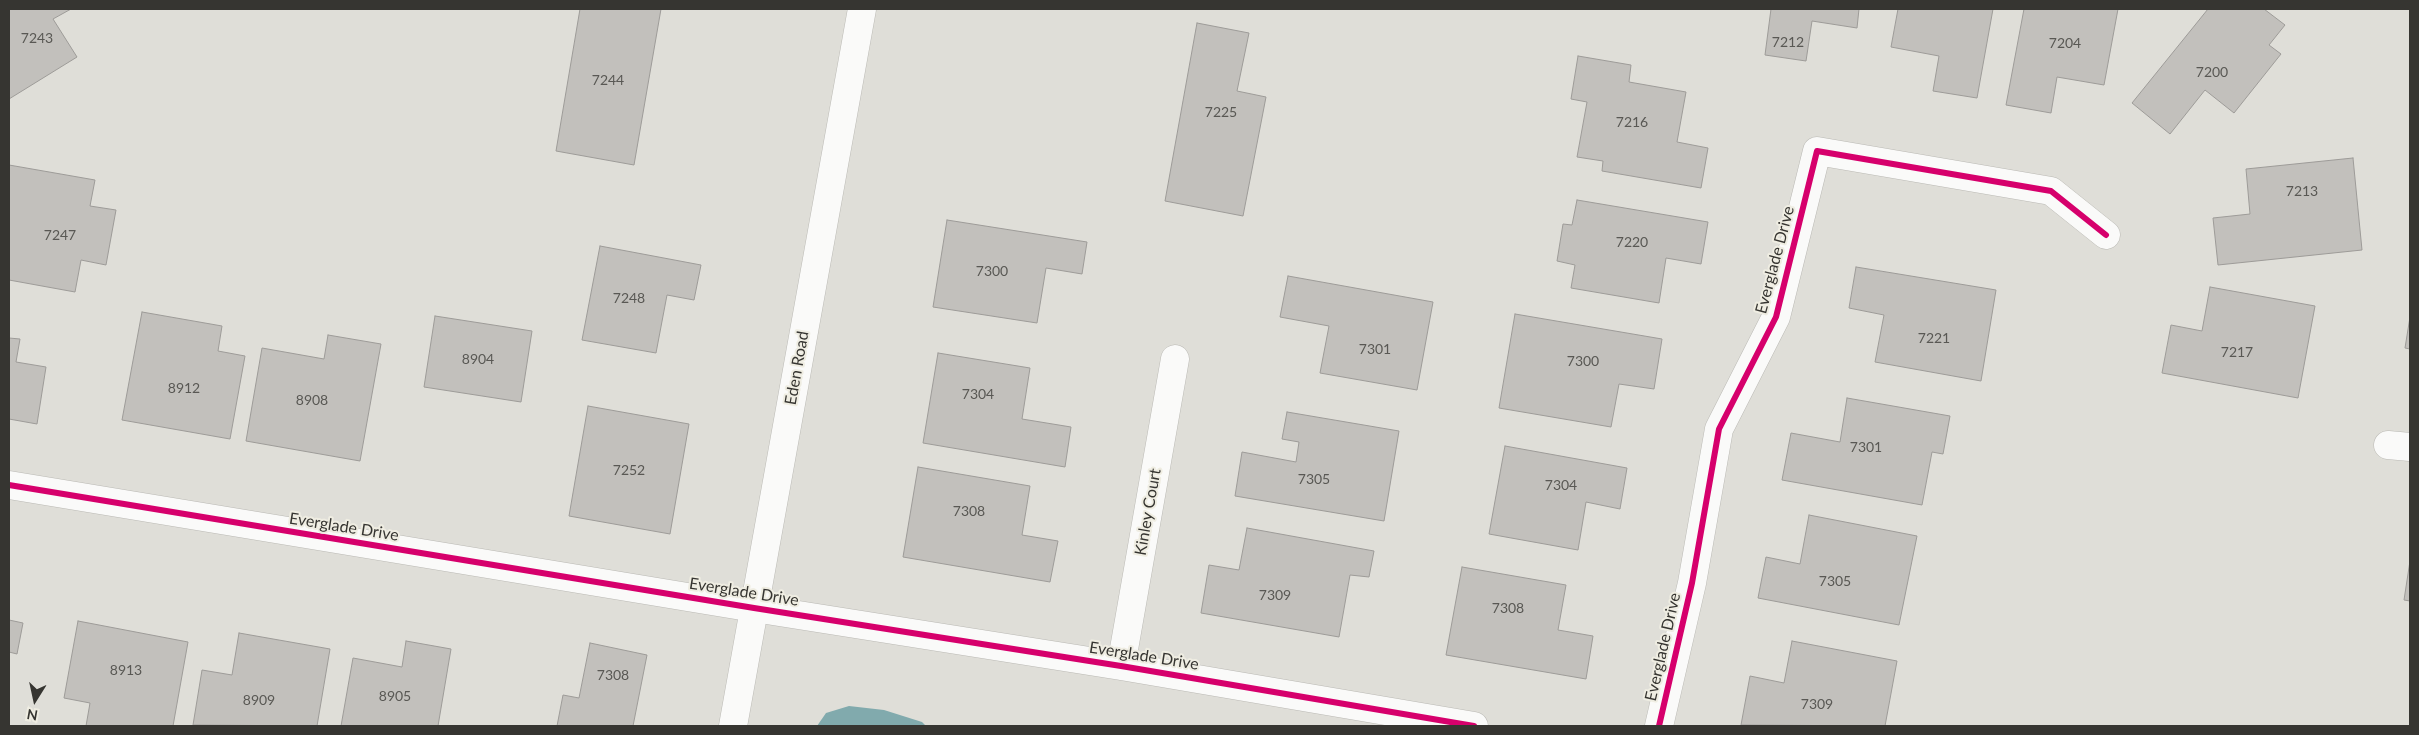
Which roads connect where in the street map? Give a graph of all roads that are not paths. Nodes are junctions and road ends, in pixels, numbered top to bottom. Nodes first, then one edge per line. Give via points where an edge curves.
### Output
1 (862, 9) edge
2 (2106, 234) dead end
3 (1175, 359) dead end
4 (9, 485) edge
5 (754, 608) junction
6 (1121, 666) junction
7 (733, 726) edge
8 (1474, 726) edge
9 (1659, 726) edge

1 - 5 street, Eden Road
2 - 9 street, Everglade Drive via 2051,191 1817,150 1776,317 1719,429 1692,583
3 - 6 street, Kinley Court
4 - 5 street, Everglade Drive
5 - 6 street, Everglade Drive
5 - 7 street, Eden Road
6 - 8 street, Everglade Drive

